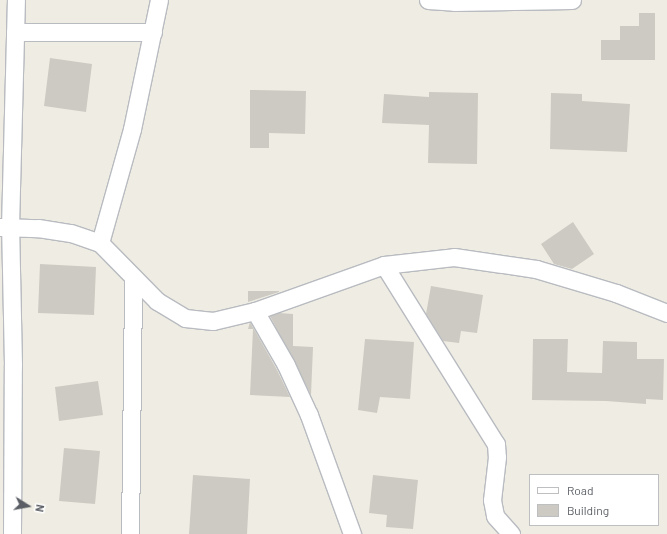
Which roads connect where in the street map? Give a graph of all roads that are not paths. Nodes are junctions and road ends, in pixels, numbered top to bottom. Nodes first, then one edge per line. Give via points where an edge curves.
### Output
1 (16, 0) edge
2 (159, 0) edge
3 (428, 0) edge
4 (572, 0) edge
5 (16, 32) junction
6 (153, 32) junction
7 (5, 227) edge
8 (100, 243) junction
9 (384, 266) junction
10 (133, 279) junction
11 (255, 311) junction
12 (667, 313) edge
13 (6, 400) edge
14 (12, 534) edge
15 (130, 534) edge
16 (352, 534) edge
17 (511, 534) edge

1 - 5 street
2 - 6 street
3 - 4 street
5 - 6 street
5 - 7 street
6 - 8 street via 132,129
7 - 8 street via 72,233
7 - 13 street
8 - 10 street
9 - 11 street
9 - 12 street via 454,257 536,268 616,293
9 - 17 street via 496,444 492,500 495,516
10 - 11 street via 157,301 185,318 213,321
10 - 15 street
11 - 16 street via 286,366 308,415
13 - 14 street

